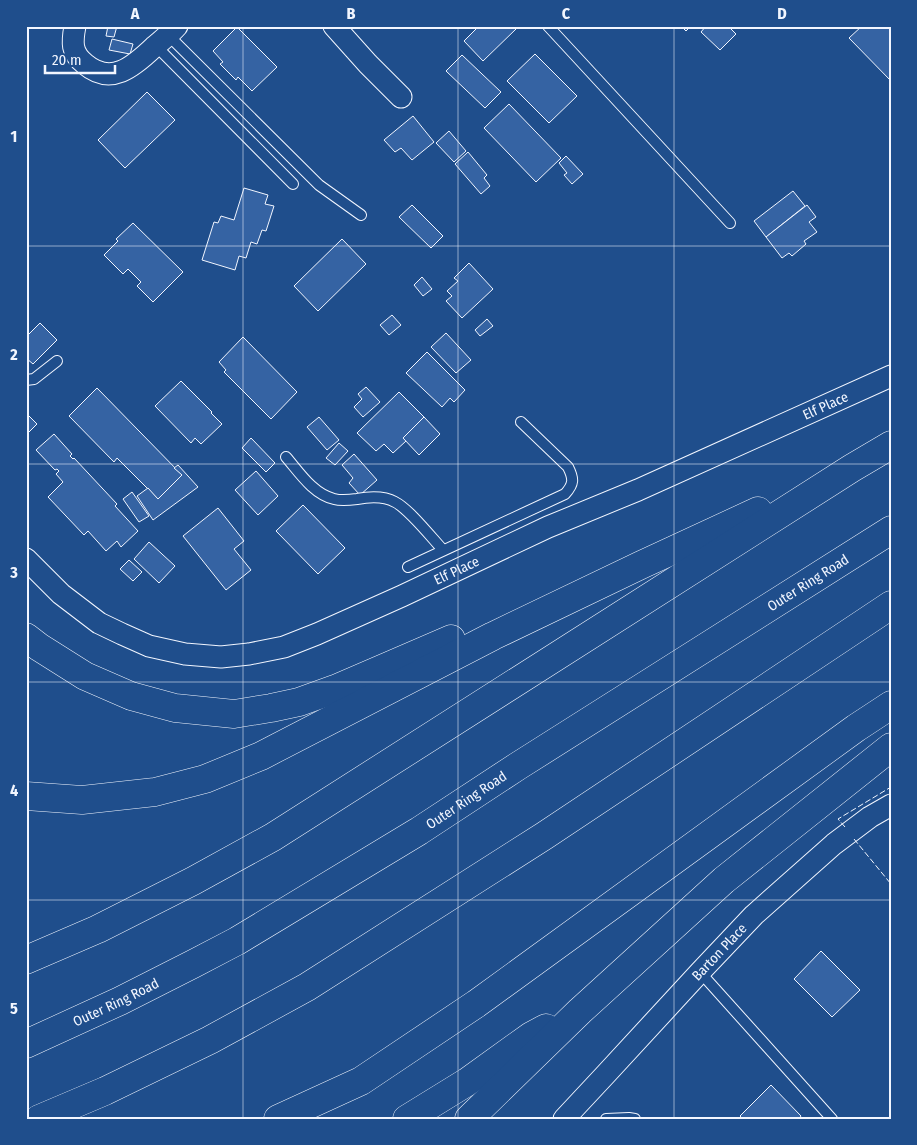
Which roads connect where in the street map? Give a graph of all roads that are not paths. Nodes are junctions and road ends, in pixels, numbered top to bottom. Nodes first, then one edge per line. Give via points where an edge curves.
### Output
1 (75, 26) edge
2 (334, 26) edge
3 (548, 26) edge
4 (167, 36) edge
5 (402, 98) dead end
6 (293, 184) dead end
7 (361, 215) dead end
8 (730, 223) dead end
9 (57, 361) dead end
10 (891, 376) edge
11 (26, 380) edge
12 (521, 422) dead end
13 (891, 445) edge
14 (286, 457) dead end
15 (852, 468) junction
16 (542, 517) junction
17 (891, 530) edge
18 (443, 550) junction
19 (26, 559) edge
20 (641, 565) junction
21 (408, 567) dead end
22 (891, 605) edge
23 (26, 637) edge
24 (891, 705) edge
25 (891, 747) edge
26 (26, 796) edge
27 (891, 805) edge
28 (26, 960) edge
29 (700, 972) junction
30 (580, 1011) junction
31 (26, 1044) edge
32 (39, 1119) edge
33 (278, 1119) edge
34 (408, 1119) edge
35 (469, 1119) edge
36 (564, 1119) edge
37 (606, 1119) edge
38 (635, 1119) edge
39 (832, 1119) edge

1 - 4 street via 73,48 77,58 95,71 106,74 126,70
2 - 5 street
3 - 8 lane
4 - 6 lane
4 - 7 lane via 319,185
9 - 11 lane via 34,379
10 - 16 street, Elf Place via 638,490
12 - 16 lane via 568,467 572,475 570,488
13 - 15 highway
14 - 18 lane via 308,484 334,499 367,497 394,501
15 - 20 highway
15 - 28 highway via 273,837 193,881
16 - 18 lane
16 - 19 street, Elf Place via 402,596 317,634 284,647 221,658 149,646 99,623 62,594
17 - 31 highway, Outer Ring Road via 419,831 245,937
18 - 21 lane
20 - 23 highway via 609,572 300,702 234,714 175,708 131,696 85,676
20 - 26 highway via 493,636 261,756 205,779 155,792 82,800
22 - 32 highway via 544,836 308,987 193,1048
24 - 33 highway via 476,1004 361,1081
25 - 30 highway via 724,880
27 - 29 street, Barton Place via 834,844 754,915
29 - 36 street, Barton Place
29 - 39 lane
30 - 34 highway via 531,1036
30 - 35 highway
37 - 38 lane

